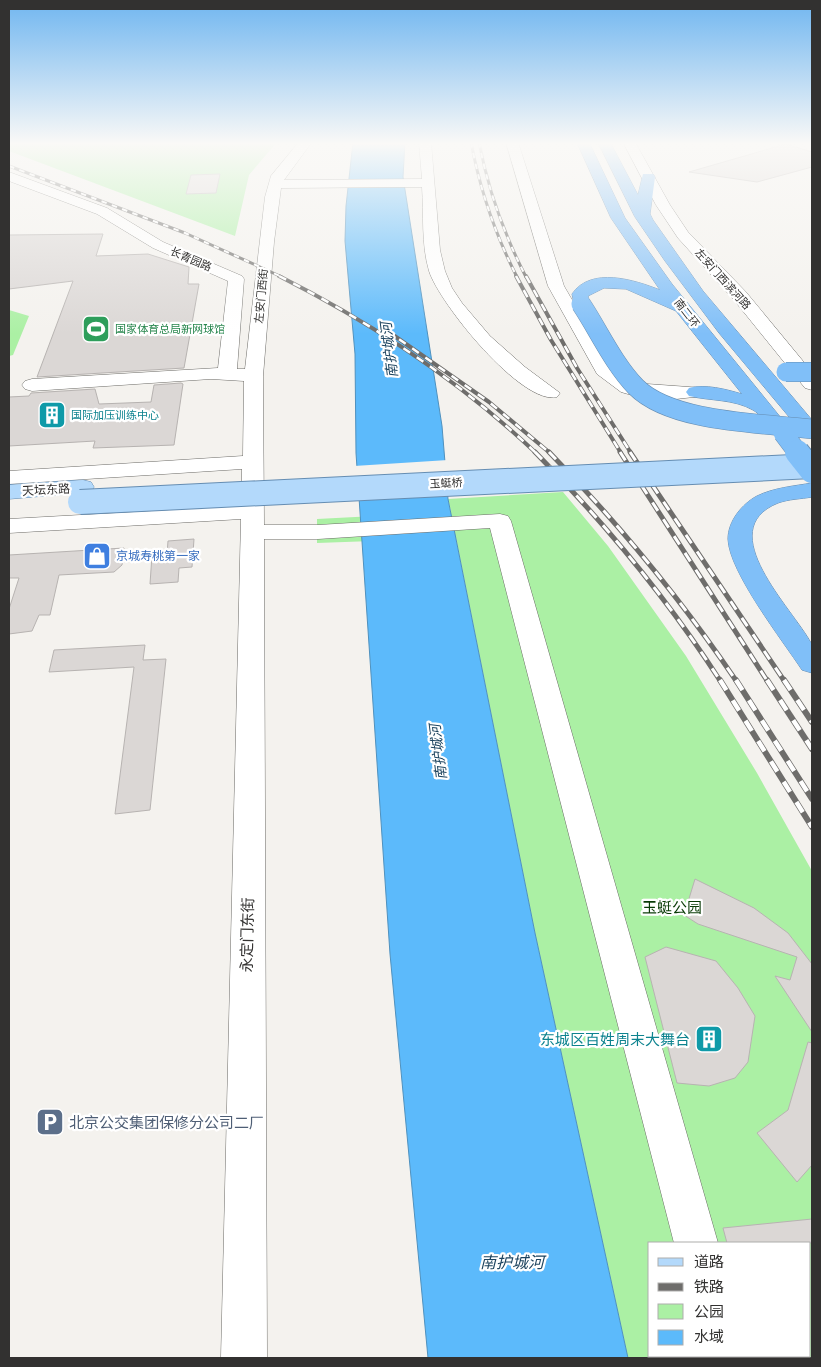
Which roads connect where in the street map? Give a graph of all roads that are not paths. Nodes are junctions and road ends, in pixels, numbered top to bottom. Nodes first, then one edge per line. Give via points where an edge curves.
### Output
1 (90, 206) edge
2 (272, 206) edge
3 (425, 206) edge
4 (531, 206) edge
5 (612, 206) edge
6 (636, 206) edge
7 (644, 206) edge
8 (664, 206) edge
9 (642, 218) junction
10 (686, 312) junction
11 (753, 361) junction
12 (733, 372) junction
13 (812, 372) edge
14 (227, 373) junction
15 (254, 376) junction
16 (32, 384) dead end
17 (798, 384) edge
18 (696, 392) junction
19 (550, 393) dead end
20 (761, 406) junction
21 (812, 435) edge
22 (812, 458) edge
23 (252, 462) junction
24 (182, 466) junction
25 (812, 466) edge
26 (812, 470) edge
27 (9, 477) edge
28 (812, 490) edge
29 (9, 492) edge
30 (81, 495) junction
31 (9, 507) edge
32 (251, 510) junction
33 (178, 517) junction
34 (9, 526) edge
35 (812, 664) edge
36 (696, 1242) edge
37 (244, 1358) edge

1 - 14 street, 长青园路 via 158,245 236,279
2 - 15 street, 左安门西街
3 - 19 street via 435,262 452,302 515,369
4 - 18 street via 556,286 604,370 628,388
5 - 10 highway, 南二环
6 - 9 highway, 南二环
7 - 9 highway
8 - 17 street, 左安门西滨河路 via 683,235 740,296
9 - 11 highway, 南二环
10 - 12 highway, 南二环
10 - 21 highway, bridge via 654,292 625,284 605,284 580,294 581,304 635,385 653,399 700,416
11 - 17 highway
11 - 17 highway, 南二环
12 - 18 highway via 716,386
12 - 20 highway, 南二环
13 - 17 highway, bridge
14 - 15 street
14 - 16 street
15 - 23 street, 左安门西街
17 - 21 highway, 南二环
18 - 20 highway via 721,394
20 - 26 highway, 南二环, bridge
21 - 30 main road, 玉蜓桥
22 - 32 street via 326,482
23 - 24 street
23 - 32 street, 永定门东街
24 - 27 street
24 - 33 street
25 - 30 main road, 玉蜓桥, bridge
28 - 35 highway via 762,502 744,520 740,540 759,584
29 - 30 main road, 天坛东路
30 - 31 main road, 天坛东路
32 - 33 street
32 - 36 street via 318,532 500,521
32 - 37 street, 永定门东街
33 - 34 street

